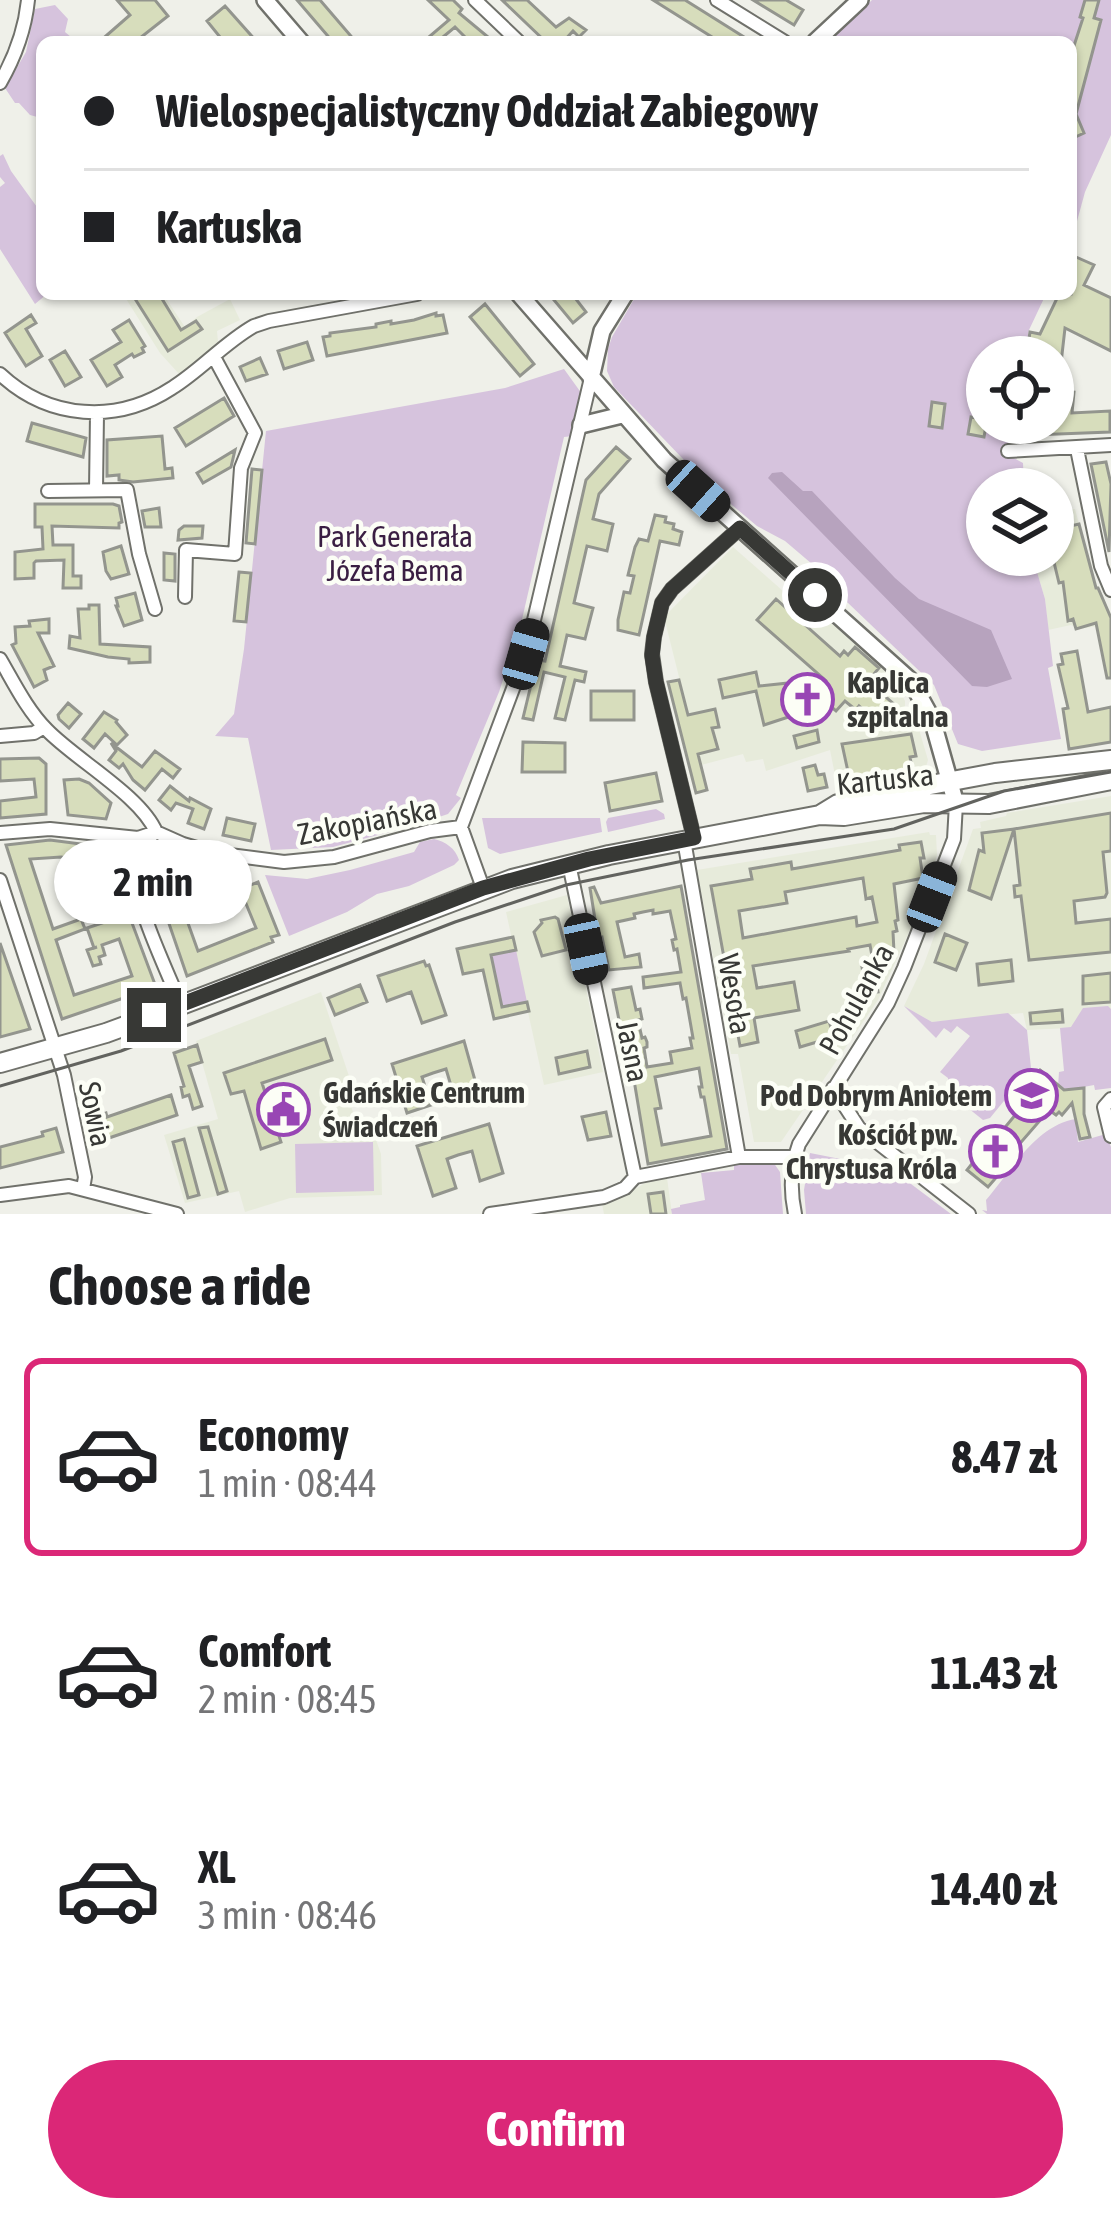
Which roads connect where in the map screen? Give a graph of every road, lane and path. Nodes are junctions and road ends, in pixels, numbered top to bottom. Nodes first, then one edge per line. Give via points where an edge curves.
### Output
1 (28, 0) edge
2 (265, 0) edge
3 (475, 0) edge
4 (717, 0) edge
5 (860, 0) edge
6 (296, 36) edge
7 (513, 36) edge
8 (775, 36) edge
9 (821, 36) edge
10 (0, 83) edge
11 (384, 300) edge
12 (524, 300) edge
13 (621, 300) edge
14 (602, 331) junction
15 (564, 347) junction
16 (214, 357) junction
17 (0, 374) edge
18 (591, 378) junction
19 (97, 414) junction
20 (622, 415) junction
21 (580, 425) junction
22 (1111, 445) edge
23 (1077, 449) junction
24 (1008, 451) dead end
25 (96, 490) junction
26 (48, 491) dead end
27 (740, 528) junction
28 (1111, 590) edge
29 (185, 597) dead end
30 (155, 609) dead end
31 (0, 659) edge
32 (44, 727) junction
33 (0, 736) edge
34 (1111, 760) edge
35 (1111, 780) edge
36 (950, 781) junction
37 (956, 804) junction
38 (820, 815) junction
39 (461, 827) junction
40 (156, 832) junction
41 (0, 833) edge
42 (689, 839) junction
43 (568, 864) junction
44 (0, 880) edge
45 (483, 888) junction
46 (181, 1005) junction
47 (55, 1048) junction
48 (0, 1063) edge
49 (833, 1088) junction
50 (1111, 1099) edge
51 (1111, 1136) edge
52 (739, 1157) junction
53 (794, 1157) junction
54 (635, 1177) junction
55 (83, 1189) junction
56 (0, 1195) edge
57 (177, 1214) edge
58 (490, 1214) edge
59 (795, 1214) edge
60 (969, 1214) edge

1 - 10 street
2 - 6 street
3 - 7 street
4 - 8 street
5 - 9 street
11 - 16 street via 269,321
12 - 15 street
13 - 14 street
14 - 15 street
14 - 18 street
15 - 18 street
16 - 19 street via 153,399
16 - 29 street via 255,433 241,468 235,554 185,550
17 - 19 street via 49,404
18 - 20 street
18 - 21 street
19 - 25 street
20 - 21 street
20 - 27 street
21 - 39 street via 526,654
22 - 23 street
23 - 24 street
23 - 28 street
25 - 26 street
25 - 30 street via 127,490
27 - 36 street via 911,681
27 - 42 street, Wesoła via 672,589 654,637
31 - 32 street
32 - 33 street
32 - 40 street via 132,801
34 - 36 main road, Kartuska
35 - 37 main road, Kartuska
36 - 37 street
36 - 38 main road, Kartuska via 838,804
37 - 38 main road, Kartuska
37 - 49 street, Pohulanka via 954,838 900,980
38 - 42 main road, Kartuska
39 - 40 street, Zakopiańska via 284,862 214,853
39 - 45 street
40 - 41 street, Zakopiańska
40 - 46 street via 140,849 136,882
42 - 43 main road, Kartuska
42 - 52 street, Wesoła
43 - 45 main road, Kartuska
43 - 54 street, Jasna
44 - 47 street, Sowia
45 - 46 main road, Kartuska
46 - 47 main road, Kartuska
47 - 48 main road, Kartuska
47 - 55 street, Sowia
49 - 53 street, Pohulanka
49 - 60 street via 859,1128
50 - 51 street via 1104,1112
52 - 53 street
52 - 54 street
53 - 59 street, Pohulanka
54 - 58 street via 604,1197
55 - 56 street
55 - 57 street

